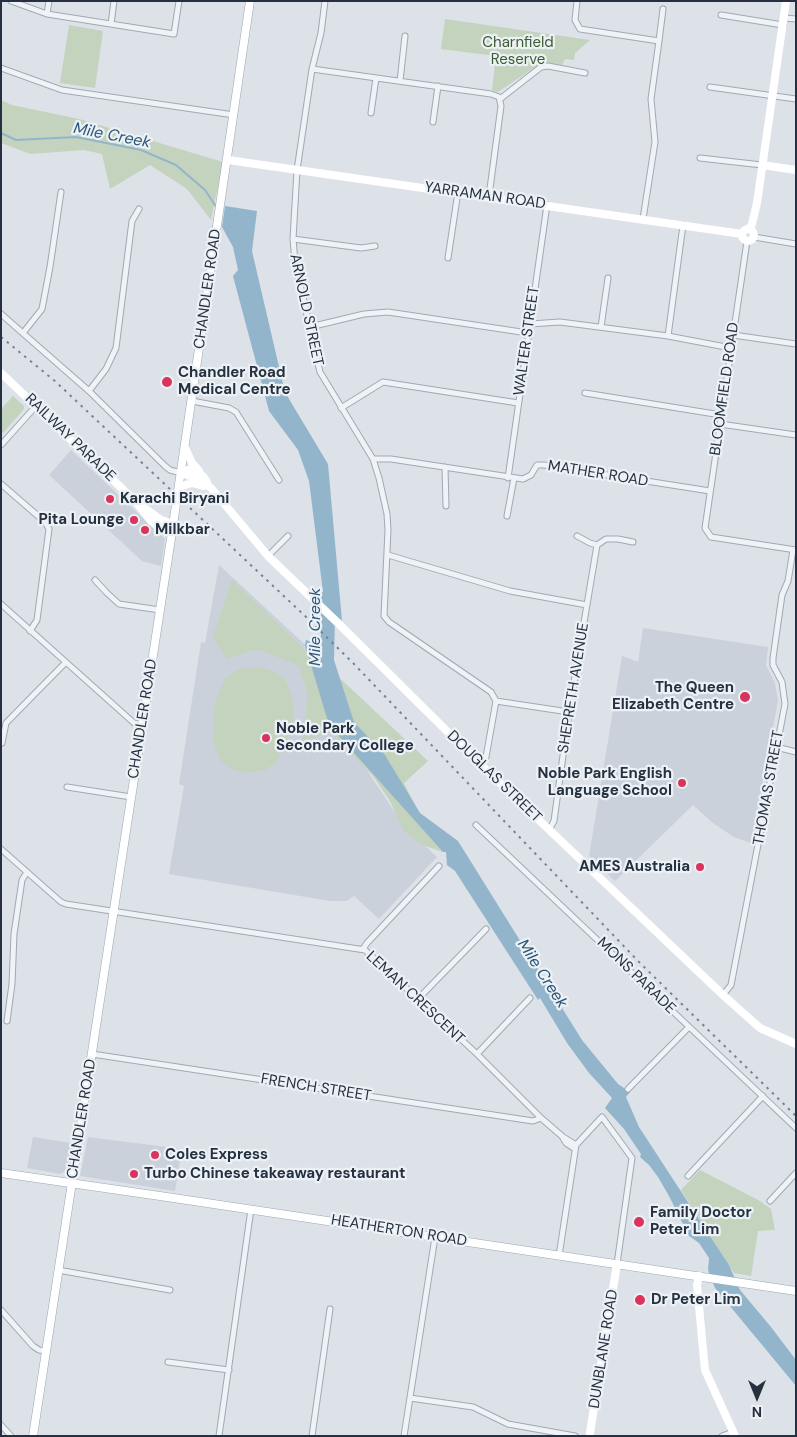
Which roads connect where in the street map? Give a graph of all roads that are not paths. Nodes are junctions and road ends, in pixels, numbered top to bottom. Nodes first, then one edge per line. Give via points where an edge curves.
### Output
1 (11, 1) edge
2 (49, 1) edge
3 (114, 1) edge
4 (179, 1) edge
5 (250, 1) edge
6 (326, 1) edge
7 (577, 1) edge
8 (786, 1) edge
9 (663, 9) dead end
10 (47, 14) junction
11 (721, 14) dead end
12 (796, 19) edge
13 (783, 22) junction
14 (111, 24) junction
15 (405, 36) dead end
16 (659, 41) junction
17 (1, 68) edge
18 (312, 69) junction
19 (585, 73) dead end
20 (376, 78) junction
21 (400, 81) junction
22 (438, 86) junction
23 (710, 87) dead end
24 (773, 95) junction
25 (500, 99) junction
26 (796, 99) edge
27 (371, 113) dead end
28 (234, 115) junction
29 (433, 122) dead end
30 (700, 158) dead end
31 (228, 160) junction
32 (762, 165) junction
33 (297, 170) junction
34 (796, 170) edge
35 (61, 192) dead end
36 (458, 192) junction
37 (489, 196) junction
38 (547, 205) junction
39 (139, 209) dead end
40 (643, 219) junction
41 (684, 225) junction
42 (746, 231) junction
43 (754, 237) junction
44 (293, 239) junction
45 (747, 241) junction
46 (796, 244) edge
47 (375, 246) dead end
48 (448, 258) dead end
49 (608, 278) dead end
50 (1, 314) edge
51 (530, 324) junction
52 (310, 327) junction
53 (601, 327) junction
54 (23, 333) junction
55 (528, 333) junction
56 (733, 335) junction
57 (668, 336) junction
58 (796, 344) edge
59 (731, 348) junction
60 (1, 373) edge
61 (89, 391) junction
62 (585, 393) dead end
63 (192, 402) junction
64 (518, 403) junction
65 (37, 405) junction
66 (341, 408) junction
67 (721, 415) junction
68 (720, 424) junction
69 (796, 434) edge
70 (1, 445) edge
71 (185, 448) junction
72 (373, 459) junction
73 (445, 467) junction
74 (181, 473) junction
75 (202, 476) junction
76 (511, 478) junction
77 (280, 480) dead end
78 (1, 484) edge
79 (179, 487) junction
80 (212, 490) junction
81 (710, 491) junction
82 (139, 505) junction
83 (446, 506) dead end
84 (507, 516) dead end
85 (174, 524) junction
86 (172, 532) junction
87 (288, 536) dead end
88 (577, 536) dead end
89 (633, 542) dead end
90 (596, 545) junction
91 (795, 550) edge
92 (388, 555) junction
93 (268, 556) junction
94 (95, 580) dead end
95 (1, 604) edge
96 (587, 604) junction
97 (160, 610) junction
98 (30, 631) junction
99 (66, 663) junction
100 (496, 701) junction
101 (569, 712) junction
102 (1, 718) edge
103 (6, 723) junction
104 (142, 724) junction
105 (2, 743) edge
106 (776, 747) junction
107 (796, 752) edge
108 (480, 764) junction
109 (67, 787) dead end
110 (131, 797) junction
111 (476, 825) dead end
112 (549, 830) junction
113 (1, 849) edge
114 (439, 866) dead end
115 (27, 872) junction
116 (114, 911) junction
117 (486, 929) dead end
118 (363, 949) junction
119 (723, 995) junction
120 (530, 998) dead end
121 (418, 999) junction
122 (7, 1020) dead end
123 (689, 1027) junction
124 (796, 1044) edge
125 (92, 1054) junction
126 (477, 1054) junction
127 (628, 1089) dead end
128 (763, 1096) junction
129 (607, 1110) dead end
130 (602, 1117) junction
131 (541, 1118) junction
132 (796, 1128) edge
133 (575, 1147) junction
134 (1, 1173) edge
135 (796, 1173) edge
136 (688, 1176) dead end
137 (72, 1184) junction
138 (770, 1201) dead end
139 (251, 1209) junction
140 (435, 1237) junction
141 (559, 1256) junction
142 (617, 1264) junction
143 (58, 1270) junction
144 (699, 1276) junction
145 (170, 1290) dead end
146 (796, 1291) edge
147 (330, 1309) dead end
148 (1, 1310) edge
149 (45, 1351) junction
150 (168, 1362) dead end
151 (229, 1370) junction
152 (410, 1398) junction
153 (1, 1425) edge
154 (734, 1434) edge
155 (589, 1435) edge
156 (11, 1436) edge
157 (32, 1436) edge
158 (219, 1436) edge
159 (312, 1436) edge
160 (404, 1436) edge
161 (575, 1436) edge
162 (722, 1436) edge

1 - 10 street
2 - 10 street
3 - 14 street
4 - 14 street via 174,34
5 - 28 main road, CHANDLER ROAD
6 - 18 street, ARNOLD STREET
7 - 16 street via 575,20 580,29
8 - 13 main road
9 - 16 street
10 - 14 street
11 - 13 street
12 - 13 street
13 - 24 main road
15 - 21 street
16 - 40 street via 651,99 655,142
17 - 28 street via 62,90
18 - 20 street
18 - 33 street, ARNOLD STREET
19 - 25 street via 541,67
20 - 21 street
20 - 27 street
21 - 22 street
22 - 25 street via 491,94
22 - 29 street
23 - 24 street
24 - 26 street
24 - 32 main road
25 - 37 street
28 - 31 main road, CHANDLER ROAD
30 - 32 street
31 - 33 main road, YARRAMAN ROAD
31 - 63 main road, CHANDLER ROAD
32 - 34 main road
32 - 42 main road via 754,217
33 - 36 main road, YARRAMAN ROAD
33 - 44 street, ARNOLD STREET
35 - 54 street via 42,309
36 - 37 main road, YARRAMAN ROAD
36 - 48 street
37 - 38 main road, YARRAMAN ROAD
38 - 40 main road, YARRAMAN ROAD
38 - 51 street, WALTER STREET
39 - 61 street via 132,221 116,348 106,369
40 - 41 main road, YARRAMAN ROAD
41 - 42 main road, YARRAMAN ROAD
41 - 57 street
42 - 43 main road via 754,233
42 - 45 main road via 742,238
43 - 45 main road
43 - 46 street
44 - 47 street via 361,248
44 - 52 street, ARNOLD STREET
45 - 56 street, BLOOMFIELD ROAD
49 - 53 street
50 - 54 street
51 - 53 street via 560,322
51 - 55 street, WALTER STREET
52 - 55 street via 364,314 388,312
52 - 66 street, ARNOLD STREET via 320,372
53 - 57 street
54 - 61 street
55 - 64 street, WALTER STREET
56 - 58 street
56 - 59 street, BLOOMFIELD ROAD
57 - 59 street
59 - 67 street, BLOOMFIELD ROAD
60 - 65 main road, RAILWAY PARADE
61 - 74 street via 165,466
62 - 67 street
63 - 71 main road, CHANDLER ROAD
63 - 77 street via 230,408 236,412
64 - 66 street via 384,382
64 - 76 street, WALTER STREET
65 - 70 street
65 - 82 main road, RAILWAY PARADE
66 - 72 street, ARNOLD STREET
67 - 68 street, BLOOMFIELD ROAD
68 - 69 street
68 - 81 street, BLOOMFIELD ROAD
71 - 74 main road, CHANDLER ROAD
71 - 75 main road, DOUGLAS STREET
72 - 73 street via 391,458
72 - 92 street, ARNOLD STREET via 387,514
73 - 76 street
73 - 83 street
74 - 75 main road via 191,470
74 - 79 main road, CHANDLER ROAD
74 - 80 main road, DOUGLAS STREET via 198,479
75 - 80 main road, DOUGLAS STREET
76 - 81 street, MATHER ROAD via 523,479 531,475 537,466 544,465
76 - 84 street, WALTER STREET
78 - 98 street via 49,529 37,620
79 - 80 main road via 194,483
79 - 85 main road, CHANDLER ROAD
80 - 93 main road, DOUGLAS STREET
81 - 91 street, BLOOMFIELD ROAD via 704,528 708,535
82 - 85 main road, RAILWAY PARADE via 160,520
82 - 86 main road, RAILWAY PARADE via 157,527
85 - 86 main road, CHANDLER ROAD
86 - 97 main road, CHANDLER ROAD
87 - 93 street
88 - 90 street
89 - 90 street via 606,539
90 - 96 street, SHEPRETH AVENUE
91 - 106 street, THOMAS STREET via 782,595 773,658 782,682 785,704
92 - 96 street via 510,591
92 - 100 street, ARNOLD STREET via 384,616 491,692
93 - 108 main road, DOUGLAS STREET
94 - 97 street via 119,604
95 - 98 street
96 - 101 street, SHEPRETH AVENUE
97 - 104 main road, CHANDLER ROAD
98 - 99 street
99 - 103 street
99 - 104 street via 134,723
100 - 101 street
100 - 108 street via 486,757
101 - 112 street, SHEPRETH AVENUE via 554,821
102 - 103 street
103 - 105 street
104 - 110 main road, CHANDLER ROAD
106 - 107 street
106 - 119 street, THOMAS STREET via 731,985
108 - 112 main road, DOUGLAS STREET
109 - 110 street
110 - 116 main road, CHANDLER ROAD
111 - 123 street, MONS PARADE
112 - 119 main road, DOUGLAS STREET
113 - 115 street, LEMAN CRESCENT
114 - 118 street via 366,942
115 - 116 street, LEMAN CRESCENT via 61,902
115 - 122 street via 22,880 14,934
116 - 118 street, LEMAN CRESCENT
116 - 125 main road, CHANDLER ROAD
117 - 121 street
118 - 121 street, LEMAN CRESCENT
119 - 124 main road, DOUGLAS STREET via 760,1028
120 - 126 street
121 - 126 street, LEMAN CRESCENT
123 - 127 street
123 - 128 street, MONS PARADE
125 - 131 street, FRENCH STREET via 533,1121
125 - 137 main road, CHANDLER ROAD
126 - 131 street, LEMAN CRESCENT
128 - 132 street, MONS PARADE
128 - 136 street
129 - 130 street
130 - 133 street
130 - 142 street via 632,1158
131 - 133 street, LEMAN CRESCENT via 566,1143
133 - 141 street
134 - 137 main road, HEATHERTON ROAD
135 - 138 street
137 - 139 main road, HEATHERTON ROAD
137 - 143 main road, CHANDLER ROAD
139 - 140 main road, HEATHERTON ROAD
139 - 151 street
140 - 141 main road, HEATHERTON ROAD
140 - 152 street
141 - 142 main road, HEATHERTON ROAD
142 - 144 main road, HEATHERTON ROAD
142 - 155 main road, DUNBLANE ROAD
143 - 145 street
143 - 149 main road, CHANDLER ROAD
144 - 146 main road, HEATHERTON ROAD
144 - 154 main road via 705,1370
147 - 159 street
148 - 149 street via 33,1346
149 - 157 main road, CHANDLER ROAD
150 - 151 street
151 - 158 street
152 - 160 street
152 - 161 street via 473,1407 508,1424
153 - 156 street
154 - 162 street

